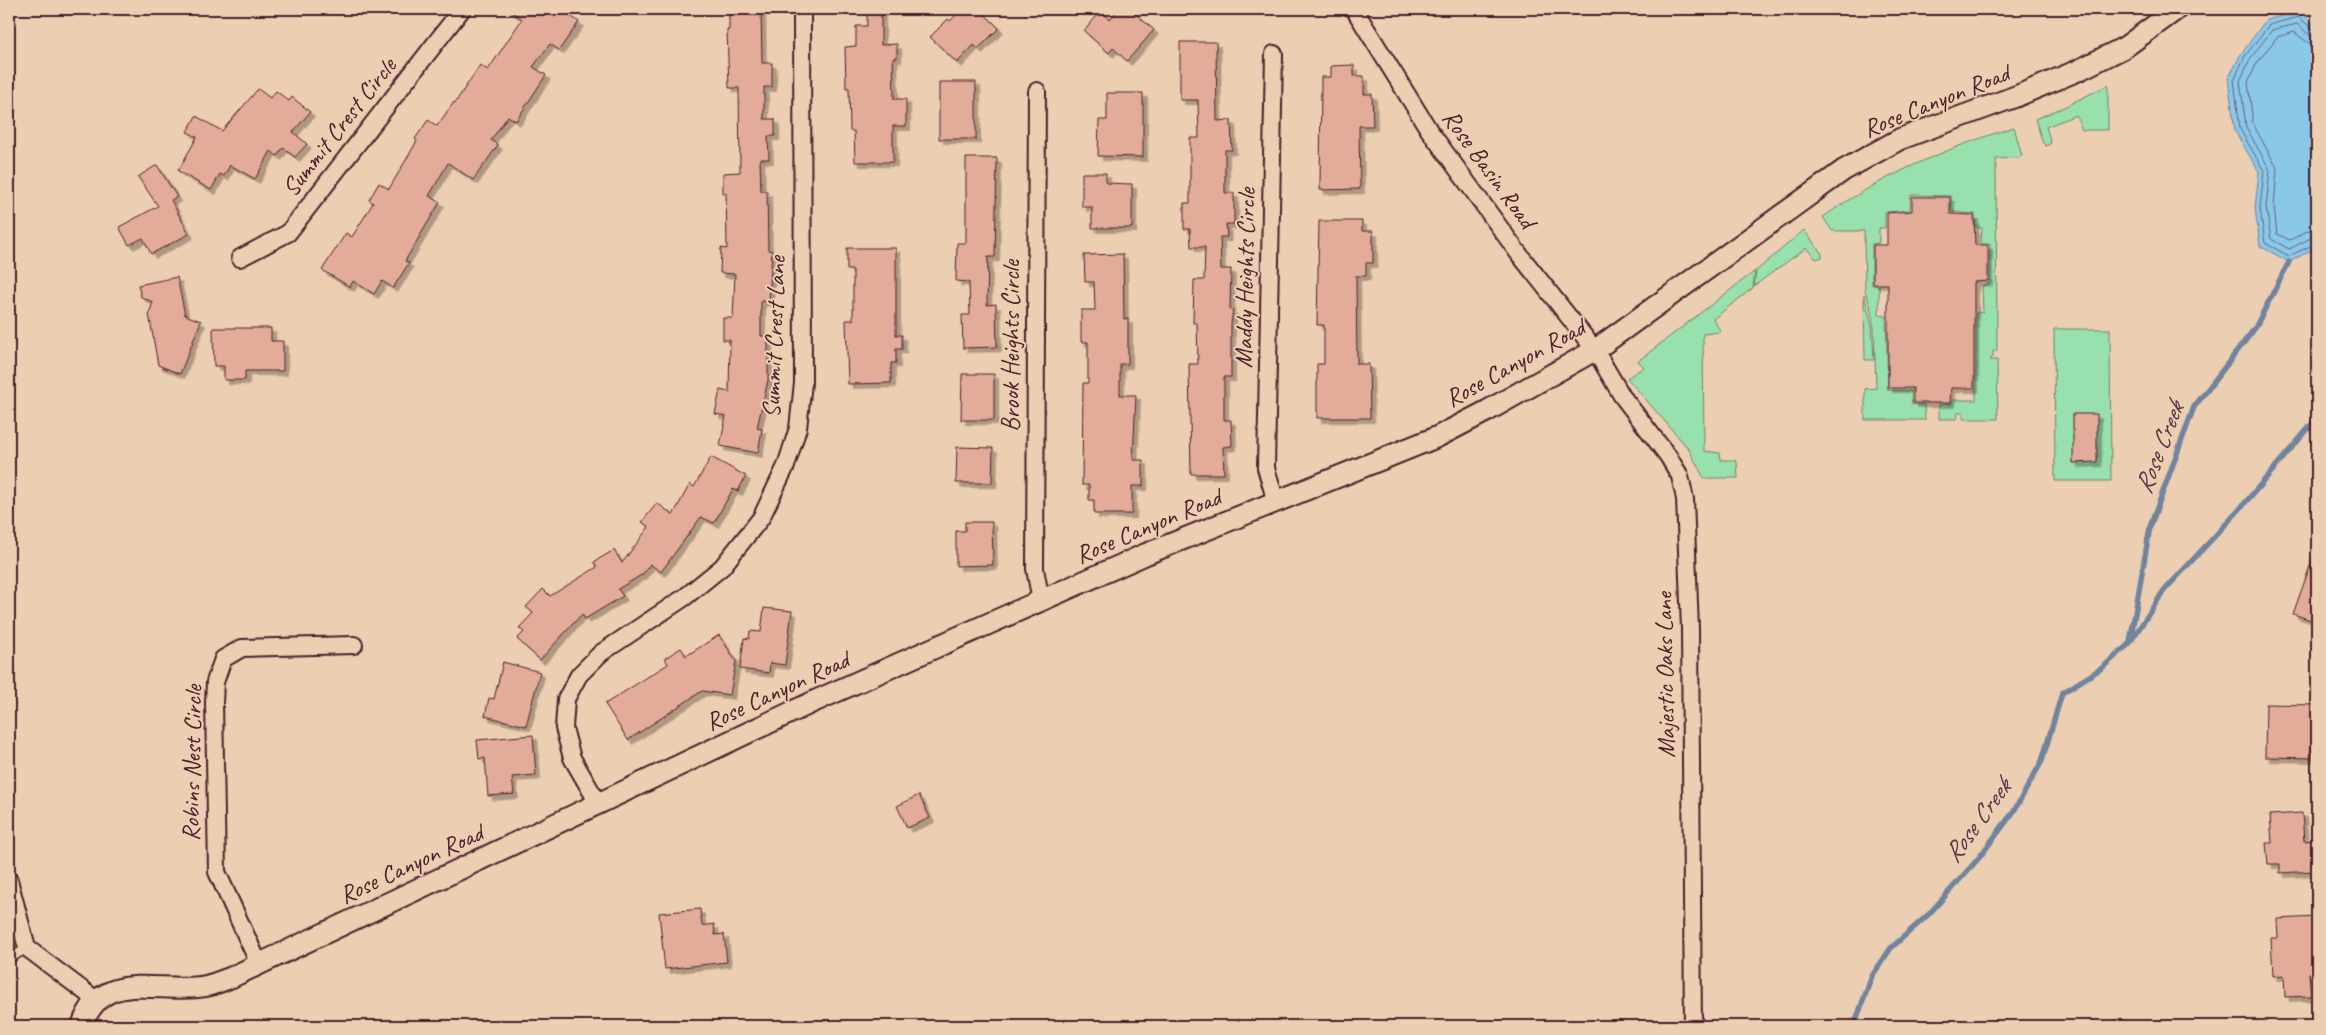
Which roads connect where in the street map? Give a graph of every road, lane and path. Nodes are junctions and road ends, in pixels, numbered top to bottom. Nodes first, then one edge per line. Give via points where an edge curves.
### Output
1 (462, 9) edge
2 (802, 9) edge
3 (1354, 9) edge
4 (2177, 9) edge
5 (1274, 54) dead end
6 (1037, 91) dead end
7 (240, 258) dead end
8 (1595, 350) junction
9 (1276, 502) junction
10 (1041, 601) junction
11 (354, 645) dead end
12 (598, 804) junction
13 (9, 880) edge
14 (27, 948) junction
15 (9, 959) edge
16 (259, 964) junction
17 (96, 1000) junction
18 (82, 1026) edge
19 (1693, 1026) edge

1 - 7 street, Summit Crest Circle via 288,233
2 - 12 street, Summit Crest Lane via 803,383 798,428 786,466 761,518 722,567 685,598 602,653 579,675 566,699 564,728 572,758
3 - 8 street, Rose Basin Road via 1429,130 1519,254
4 - 8 street, Rose Canyon Road via 2125,47 2078,70 1900,139 1844,170
5 - 9 street, Maddy Heights Circle via 1266,468
6 - 10 street, Brook Heights Circle via 1035,568
8 - 9 street, Rose Canyon Road via 1437,437
8 - 19 street, Majestic Oaks Lane via 1622,396 1668,456 1680,476 1685,499 1690,629
9 - 10 street, Rose Canyon Road via 1146,554
10 - 12 street, Rose Canyon Road via 816,701
11 - 16 street, Robins Nest Circle via 242,648 223,659 219,668 214,703 217,872
12 - 16 street, Rose Canyon Road
13 - 14 street
14 - 15 lane
14 - 17 street
16 - 17 street, Rose Canyon Road via 206,986 111,990
17 - 18 street

